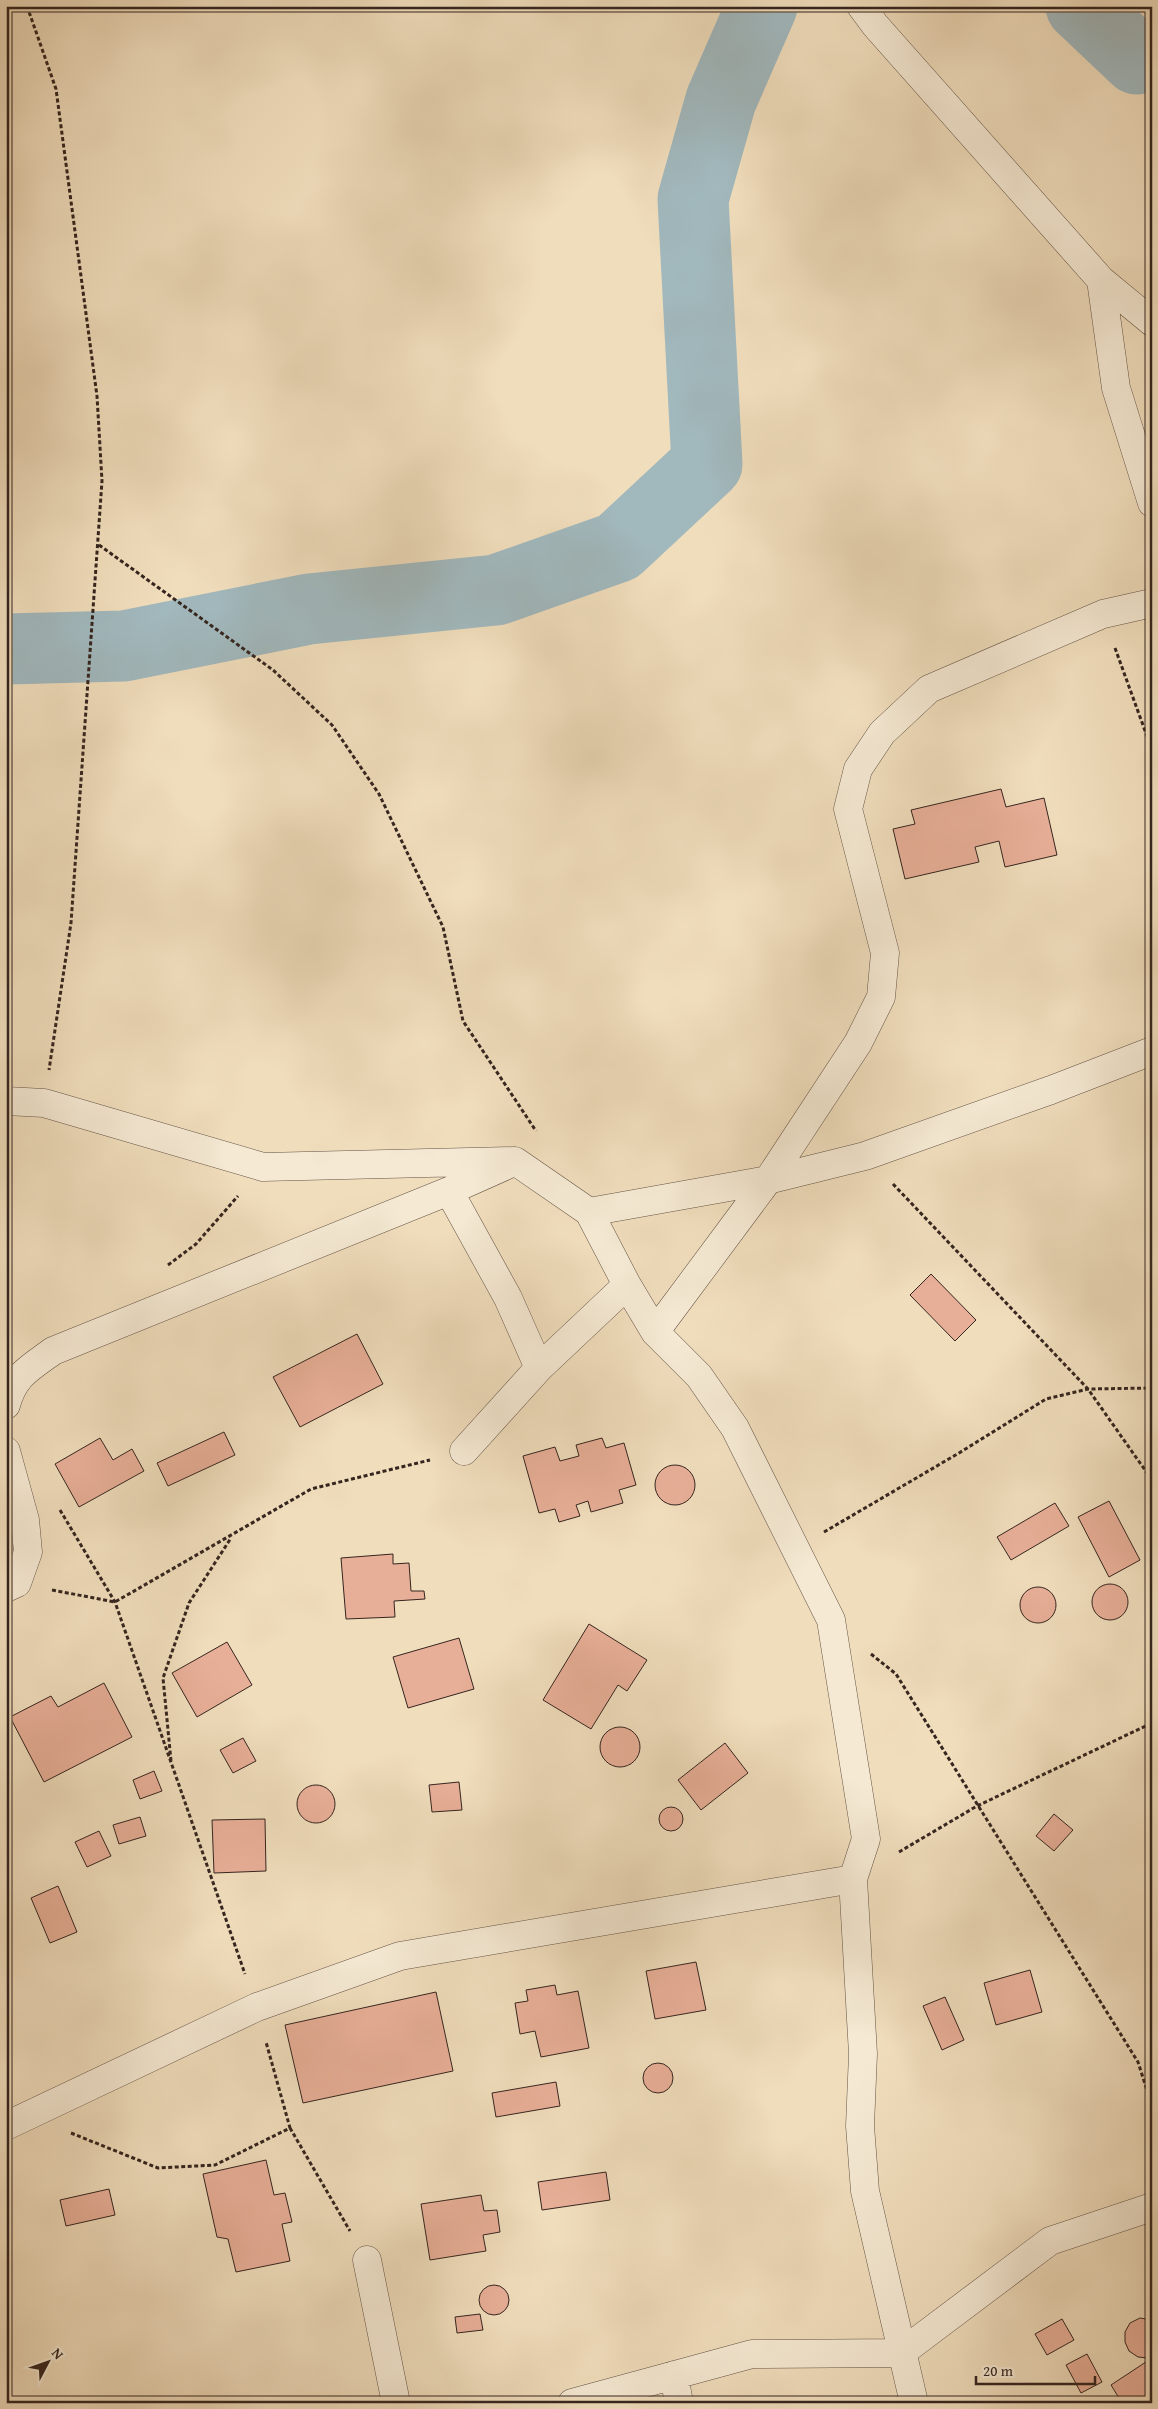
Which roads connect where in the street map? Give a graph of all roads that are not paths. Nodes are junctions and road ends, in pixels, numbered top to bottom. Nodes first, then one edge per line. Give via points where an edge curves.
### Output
1 (861, 6) edge
2 (1101, 280) junction
3 (1152, 322) edge
4 (1152, 503) edge
5 (1152, 603) edge
6 (1152, 1050) edge
7 (6, 1101) edge
8 (515, 1161) junction
9 (768, 1180) junction
10 (449, 1191) junction
11 (589, 1212) junction
12 (627, 1285) junction
13 (656, 1332) junction
14 (539, 1368) junction
15 (6, 1404) edge
16 (6, 1451) edge
17 (464, 1451) road end
18 (12, 1586) edge
19 (853, 1880) junction
20 (18, 2121) edge
21 (1152, 2207) edge
22 (367, 2260) road end
23 (901, 2354) junction
24 (674, 2375) junction
25 (396, 2403) edge
26 (572, 2403) edge
27 (679, 2403) edge
28 (914, 2403) edge

1 - 2 street
2 - 3 street
2 - 4 street via 1116,388
5 - 9 street via 1103,614 929,688 882,732 858,769 848,809 885,953 881,997 858,1043
6 - 9 street via 1051,1090 865,1156
7 - 8 street via 44,1103 263,1167
8 - 10 street
8 - 11 street
9 - 11 street
9 - 13 street
10 - 14 street via 508,1298
10 - 15 street via 53,1351 18,1376
11 - 12 street
12 - 13 street
12 - 14 street
13 - 19 street via 699,1376 735,1428 830,1620 866,1839
14 - 17 street
16 - 18 street via 25,1520 28,1552
19 - 20 street via 400,1956 257,2007
19 - 23 street via 863,2054 860,2126 865,2191
21 - 23 street via 1050,2241
22 - 25 street
23 - 24 street via 752,2354
23 - 28 street
24 - 26 street
24 - 27 street

